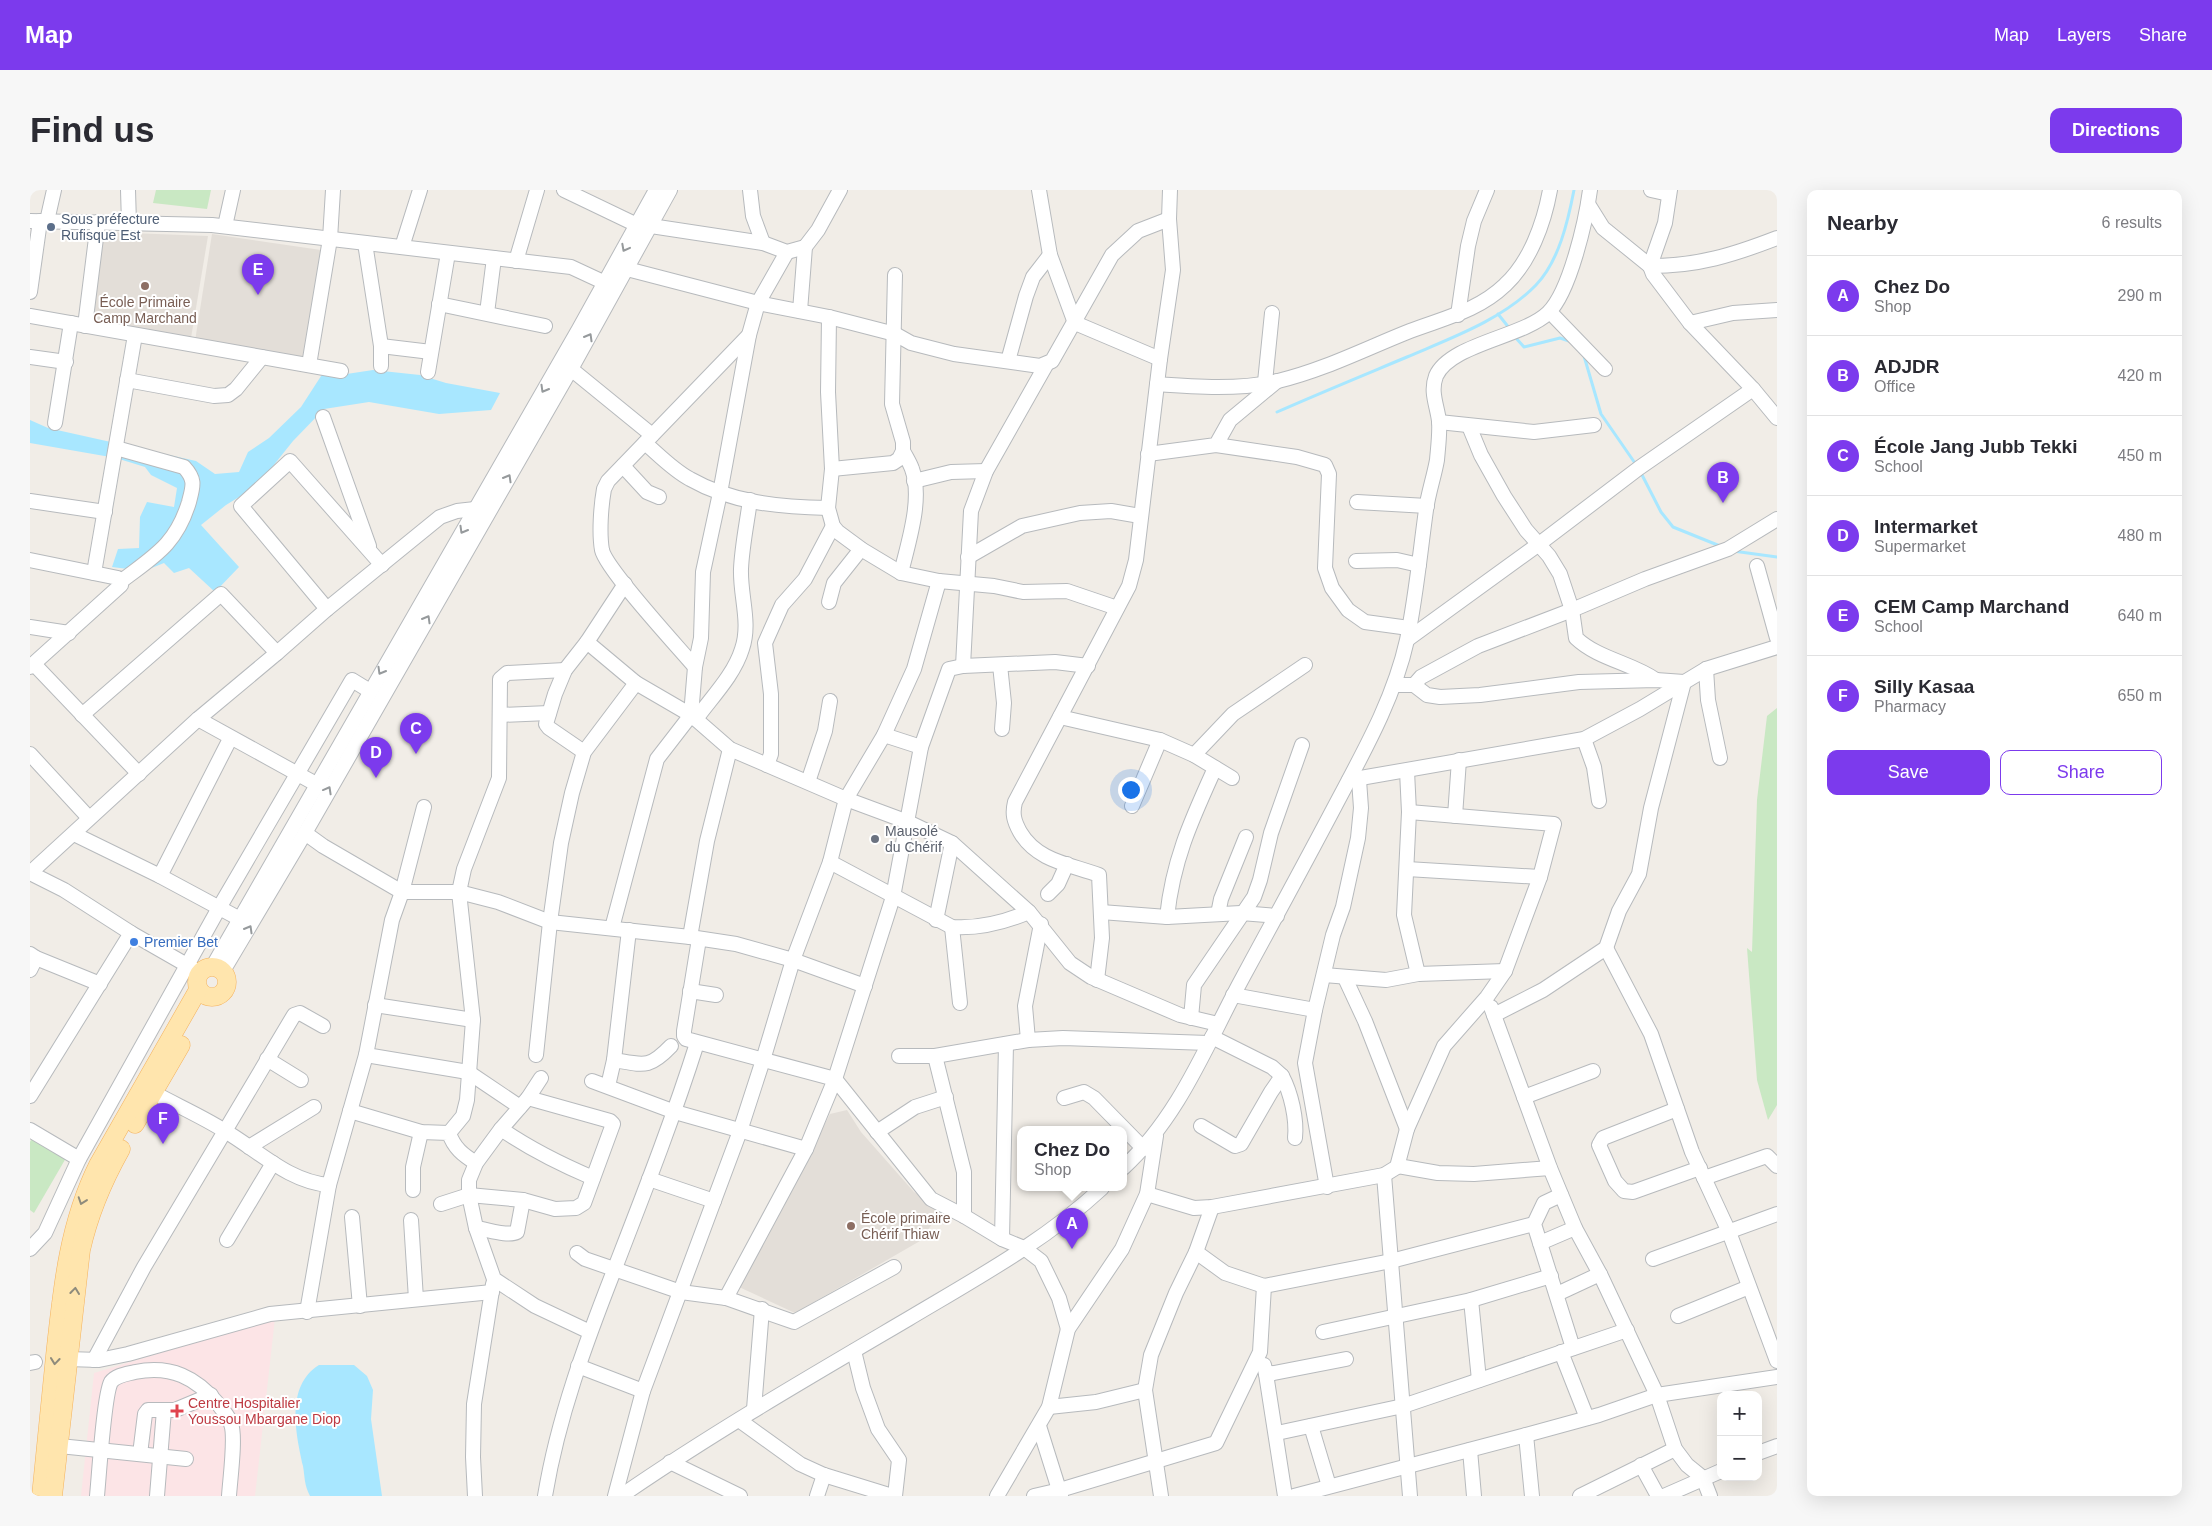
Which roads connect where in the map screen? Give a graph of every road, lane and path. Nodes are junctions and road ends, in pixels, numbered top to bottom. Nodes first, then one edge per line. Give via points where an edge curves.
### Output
1 (54, 190) edge
2 (128, 190) edge
3 (233, 190) edge
4 (333, 190) edge
5 (420, 190) edge
6 (538, 190) edge
7 (564, 190) edge
8 (656, 190) edge
9 (670, 190) edge
10 (750, 190) edge
11 (840, 190) edge
12 (1039, 190) edge
13 (1170, 190) edge
14 (1487, 190) edge
15 (1550, 190) edge
16 (1651, 190) edge
17 (1669, 192) edge
18 (1589, 197) edge
19 (1169, 220) junction
20 (39, 221) edge
21 (98, 222) junction
22 (129, 223) junction
23 (225, 226) junction
24 (644, 226) junction
25 (330, 238) junction
26 (1777, 238) edge
27 (365, 243) junction
28 (763, 243) junction
29 (402, 247) junction
30 (805, 247) junction
31 (787, 252) junction
32 (448, 253) junction
33 (1050, 255) junction
34 (494, 258) junction
35 (516, 261) junction
36 (1650, 266) junction
37 (628, 269) junction
38 (895, 275) dead end
39 (611, 286) junction
40 (30, 292) edge
41 (758, 303) junction
42 (439, 304) junction
43 (1777, 310) edge
44 (800, 311) junction
45 (1550, 312) junction
46 (488, 313) junction
47 (1272, 313) dead end
48 (1458, 315) junction
49 (30, 316) edge
50 (828, 317) junction
51 (70, 323) junction
52 (1075, 323) junction
53 (1690, 323) junction
54 (85, 326) junction
55 (545, 326) dead end
56 (135, 334) junction
57 (895, 334) junction
58 (749, 335) junction
59 (381, 346) junction
60 (431, 352) junction
61 (30, 357) edge
62 (262, 357) junction
63 (1160, 359) junction
64 (1008, 361) junction
65 (66, 362) junction
66 (309, 365) junction
67 (1046, 365) junction
68 (381, 366) dead end
69 (1605, 368) dead end
70 (571, 369) junction
71 (342, 371) dead end
72 (428, 372) dead end
73 (127, 380) junction
74 (1271, 382) junction
75 (1157, 384) junction
76 (1753, 389) junction
77 (323, 416) dead end
78 (1777, 418) edge
79 (1439, 422) junction
80 (55, 424) dead end
81 (1594, 425) dead end
82 (1469, 426) junction
83 (648, 439) junction
84 (1216, 446) junction
85 (116, 448) junction
86 (903, 451) junction
87 (1148, 454) junction
88 (623, 466) junction
89 (832, 469) junction
90 (986, 471) junction
91 (914, 482) junction
92 (720, 493) junction
93 (659, 497) dead end
94 (750, 500) junction
95 (30, 501) edge
96 (1356, 502) dead end
97 (1427, 506) junction
98 (828, 508) junction
99 (475, 509) junction
100 (104, 512) junction
101 (1140, 516) junction
102 (1777, 519) edge
103 (832, 526) junction
104 (1539, 544) junction
105 (861, 549) junction
106 (371, 553) junction
107 (968, 557) junction
108 (30, 560) edge
109 (1356, 562) dead end
110 (382, 565) junction
111 (1419, 565) junction
112 (1757, 566) dead end
113 (94, 573) junction
114 (901, 573) junction
115 (939, 581) junction
116 (120, 582) junction
117 (625, 584) junction
118 (966, 585) junction
119 (829, 602) dead end
120 (327, 608) junction
121 (1116, 608) junction
122 (1572, 610) junction
123 (30, 627) edge
124 (69, 633) junction
125 (1408, 633) junction
126 (1777, 638) edge
127 (588, 642) junction
128 (1777, 647) edge
129 (277, 653) junction
130 (1000, 665) junction
131 (32, 666) edge
132 (963, 666) junction
133 (1088, 666) junction
134 (1305, 666) dead end
135 (695, 667) junction
136 (1706, 669) junction
137 (565, 670) junction
138 (1656, 680) junction
139 (1684, 682) junction
140 (636, 683) junction
141 (1395, 685) junction
142 (1414, 685) junction
143 (370, 691) junction
144 (830, 702) dead end
145 (549, 713) junction
146 (500, 715) junction
147 (82, 716) junction
148 (694, 717) junction
149 (1060, 717) junction
150 (198, 720) junction
151 (1002, 729) dead end
152 (884, 735) junction
153 (230, 739) junction
154 (1584, 739) junction
155 (1160, 740) junction
156 (1302, 745) dead end
157 (921, 747) junction
158 (730, 749) junction
159 (584, 752) junction
160 (30, 755) edge
161 (1194, 755) junction
162 (1720, 758) dead end
163 (1459, 760) junction
164 (767, 765) junction
165 (1215, 768) junction
166 (1407, 771) junction
167 (296, 773) junction
168 (139, 774) junction
169 (1232, 778) dead end
170 (1354, 780) junction
171 (808, 782) junction
172 (316, 784) junction
173 (846, 799) junction
174 (1599, 801) dead end
175 (1132, 806) dead end
176 (424, 808) dead end
177 (1409, 812) junction
178 (1455, 816) junction
179 (89, 818) junction
180 (908, 822) junction
181 (305, 833) junction
182 (74, 834) junction
183 (1246, 837) dead end
184 (952, 843) junction
185 (830, 862) junction
186 (1067, 864) junction
187 (1406, 869) junction
188 (30, 873) edge
189 (160, 876) junction
190 (1540, 877) junction
191 (402, 892) junction
192 (459, 892) junction
193 (1048, 894) dead end
194 (893, 897) junction
195 (219, 908) junction
196 (1029, 912) junction
197 (1101, 912) junction
198 (1240, 913) junction
199 (1218, 914) junction
200 (1277, 916) junction
201 (1167, 917) junction
202 (240, 919) junction
203 (936, 920) junction
204 (550, 922) junction
205 (1041, 924) junction
206 (952, 927) junction
207 (612, 928) junction
208 (629, 930) junction
209 (131, 933) junction
210 (694, 938) junction
211 (1606, 948) junction
212 (793, 960) junction
213 (32, 961) edge
214 (1505, 971) junction
215 (1418, 974) junction
216 (1324, 975) junction
217 (205, 977) junction
218 (1345, 978) junction
219 (1097, 980) junction
220 (100, 984) junction
221 (865, 986) junction
222 (690, 990) junction
223 (716, 995) dead end
224 (1233, 995) junction
225 (1487, 996) junction
226 (960, 1003) dead end
227 (375, 1005) junction
228 (1315, 1010) junction
229 (1494, 1015) junction
230 (1191, 1018) junction
231 (473, 1020) junction
232 (1218, 1024) junction
233 (323, 1026) dead end
234 (1028, 1040) junction
235 (1210, 1040) junction
236 (698, 1043) junction
237 (1006, 1044) junction
238 (671, 1046) dead end
239 (536, 1054) dead end
240 (366, 1055) junction
241 (899, 1056) dead end
242 (935, 1056) junction
243 (267, 1059) junction
244 (614, 1060) junction
245 (764, 1060) junction
246 (1593, 1071) dead end
247 (468, 1072) junction
248 (1282, 1076) junction
249 (541, 1078) dead end
250 (834, 1079) junction
251 (301, 1080) dead end
252 (592, 1081) dead end
253 (608, 1086) junction
254 (154, 1094) junction
255 (30, 1096) edge
256 (946, 1097) junction
257 (1524, 1097) junction
258 (1064, 1098) dead end
259 (524, 1103) junction
260 (314, 1107) dead end
261 (1677, 1109) junction
262 (350, 1111) junction
263 (675, 1112) junction
264 (1121, 1126) edge
265 (1201, 1126) dead end
266 (500, 1129) junction
267 (1407, 1129) junction
268 (30, 1130) edge
269 (225, 1130) junction
270 (740, 1131) junction
271 (421, 1132) junction
272 (877, 1132) junction
273 (1127, 1132) edge
274 (1156, 1132) junction
275 (449, 1133) junction
276 (1295, 1138) dead end
277 (249, 1147) junction
278 (806, 1149) junction
279 (1144, 1149) junction
280 (79, 1159) junction
281 (273, 1163) junction
282 (476, 1163) junction
283 (1127, 1164) edge
284 (1398, 1166) junction
285 (1777, 1166) edge
286 (1550, 1168) junction
287 (1702, 1173) junction
288 (1384, 1175) junction
289 (593, 1178) junction
290 (649, 1179) junction
291 (329, 1185) junction
292 (1327, 1187) junction
293 (413, 1190) dead end
294 (1094, 1191) edge
295 (1147, 1194) junction
296 (468, 1195) junction
297 (1561, 1195) junction
298 (524, 1200) junction
299 (714, 1201) junction
300 (441, 1204) dead end
301 (1212, 1207) junction
302 (1777, 1214) edge
303 (964, 1216) junction
304 (352, 1217) dead end
305 (412, 1220) dead end
306 (1534, 1224) junction
307 (476, 1228) junction
308 (1575, 1228) junction
309 (1729, 1232) junction
310 (1002, 1239) junction
311 (227, 1240) dead end
312 (1540, 1243) junction
313 (1024, 1248) junction
314 (30, 1249) edge
315 (1196, 1252) junction
316 (577, 1253) dead end
317 (1653, 1260) dead end
318 (1390, 1261) junction
319 (894, 1267) dead end
320 (615, 1269) junction
321 (1600, 1274) junction
322 (1551, 1276) junction
323 (493, 1285) junction
324 (1264, 1286) junction
325 (1749, 1287) junction
326 (681, 1292) junction
327 (1557, 1294) junction
328 (726, 1298) junction
329 (416, 1299) junction
330 (1471, 1300) junction
331 (360, 1306) junction
332 (762, 1309) junction
333 (307, 1312) junction
334 (1678, 1316) dead end
335 (1395, 1318) junction
336 (1068, 1329) junction
337 (1627, 1330) junction
338 (590, 1332) junction
339 (1323, 1332) dead end
340 (1567, 1350) junction
341 (854, 1351) junction
342 (1260, 1352) junction
343 (68, 1359) junction
344 (1346, 1359) dead end
345 (94, 1360) junction
346 (1777, 1362) edge
347 (578, 1366) junction
348 (1266, 1374) junction
349 (1777, 1376) edge
350 (1479, 1380) junction
351 (1145, 1390) junction
352 (643, 1391) junction
353 (210, 1395) junction
354 (1656, 1395) junction
355 (1402, 1406) junction
356 (1049, 1407) junction
357 (754, 1409) junction
358 (164, 1410) junction
359 (1587, 1418) junction
360 (739, 1420) junction
361 (1039, 1426) junction
362 (1311, 1426) junction
363 (1277, 1433) junction
364 (1526, 1435) junction
365 (53, 1446) junction
366 (1777, 1446) edge
367 (1675, 1449) junction
368 (102, 1450) junction
369 (1470, 1450) junction
370 (1762, 1452) edge
371 (140, 1454) junction
372 (160, 1456) junction
373 (186, 1459) dead end
374 (670, 1462) junction
375 (1154, 1463) junction
376 (1641, 1465) junction
377 (1407, 1466) junction
378 (1717, 1472) edge
379 (824, 1475) junction
380 (1704, 1478) junction
381 (1329, 1486) junction
382 (1060, 1493) edge
383 (40, 1496) edge
384 (53, 1496) edge
385 (97, 1496) edge
386 (157, 1496) edge
387 (230, 1496) edge
388 (475, 1496) edge
389 (545, 1496) edge
390 (615, 1496) edge
391 (621, 1496) edge
392 (740, 1496) edge
393 (817, 1496) edge
394 (894, 1496) edge
395 (996, 1496) edge
396 (1034, 1496) edge
397 (1160, 1496) edge
398 (1285, 1496) edge
399 (1294, 1496) edge
400 (1410, 1496) edge
401 (1474, 1496) edge
402 (1532, 1496) edge
403 (1580, 1496) edge
404 (1658, 1496) edge
405 (1664, 1496) edge
406 (1710, 1496) edge

1 - 20 street
2 - 22 street
3 - 23 street
4 - 25 street
5 - 29 street
6 - 35 street
7 - 24 street
8 - 24 street
9 - 24 street
10 - 28 street via 753,216
11 - 30 street
12 - 33 street
13 - 19 street
14 - 48 street via 1468,246
15 - 48 street via 1537,235 1523,263 1506,284 1484,302
16 - 17 street
17 - 36 street via 1665,223
18 - 36 street via 1603,228
18 - 45 street via 1570,274
19 - 52 street via 1138,231 1112,255
19 - 63 street via 1173,270
20 - 21 street
20 - 40 street
21 - 22 street
21 - 54 street
22 - 23 street
23 - 25 street
24 - 28 street
24 - 37 street
24 -> 39 street
25 - 27 street
25 - 66 street
26 - 36 street via 1721,259
27 - 29 street
27 - 59 street
28 - 31 street
29 - 32 street
30 - 31 street
30 - 44 street
31 - 41 street
32 - 34 street
32 - 42 street
33 - 52 street
33 - 64 street via 1034,277 1026,296
34 - 35 street
34 - 46 street
35 - 39 street via 570,267
36 - 53 street via 1663,290
37 - 39 street
37 - 41 street
38 - 57 street
70 -> 39 street
39 -> 99 street
41 - 44 street
41 - 58 street
42 - 46 street
42 - 60 street
43 - 53 street via 1733,313
44 - 50 street
45 - 69 street
45 - 79 street via 1443,365 1433,388
46 - 55 street
47 - 74 street
48 - 74 street
49 - 51 street
50 - 57 street
50 - 89 street
51 - 54 street
51 - 65 street
52 - 63 street
52 - 67 street via 1052,362
53 - 76 street
54 - 56 street
56 - 62 street
56 - 73 street
57 - 64 street via 911,343 954,354
57 - 86 street via 892,404
58 - 83 street
58 - 92 street
59 - 60 street
59 - 68 street
60 - 72 street
61 - 65 street
62 - 66 street
62 - 73 street via 228,395 214,396
63 - 75 street
64 - 67 street
65 - 80 street
66 - 71 street
67 - 90 street
70 - 83 street
181 -> 70 street
73 - 85 street
74 - 75 street via 1214,388
74 - 84 street via 1230,420
75 - 87 street
76 - 78 street
76 - 104 street via 1639,468
77 - 106 street
79 - 82 street
79 - 97 street via 1437,461
81 - 82 street via 1534,432
82 - 104 street via 1481,456 1504,496
83 - 88 street
83 - 92 street via 689,478
84 - 87 street
84 - 125 street via 1297,457 1325,465 1330,474 1325,568 1332,588 1348,610 1365,622
85 - 100 street
85 - 116 street via 184,467 192,475 194,485 173,538
86 - 89 street via 893,463
86 - 91 street
87 - 101 street
88 - 93 street via 647,492
88 - 117 street via 604,489 602,550
89 - 98 street
90 - 91 street via 951,472
90 - 107 street via 971,511
91 - 114 street via 911,531
92 - 94 street
92 - 135 street via 703,572 701,638
94 - 98 street via 776,506
94 - 148 street via 741,568 745,606 743,647 736,665
95 - 100 street
96 - 97 street
97 - 111 street
98 - 103 street
99 - 110 street via 440,517
99 -> 143 street
100 - 113 street
101 - 107 street via 1111,511 1080,512 1022,526
101 - 121 street via 1136,560 1129,586
102 - 122 street via 1728,549
103 - 105 street
103 - 164 street via 805,579 782,605 765,643 771,694 771,754
104 - 122 street via 1560,574
104 - 125 street
105 - 114 street
105 - 119 street via 834,583
106 - 110 street
106 - 120 street via 290,461 241,506
107 - 118 street
108 - 113 street
109 - 111 street via 1397,560
110 - 120 street
111 - 125 street
112 - 126 street
113 - 116 street via 118,578
114 - 115 street
115 - 118 street
115 - 152 street via 914,669
116 - 124 street via 120,587
117 - 127 street
117 - 135 street
118 - 121 street via 1023,592 1067,591
118 - 132 street
120 - 129 street
121 - 133 street
122 - 138 street via 1578,640 1612,659 1642,670
122 - 142 street via 1478,646 1421,677
123 - 124 street
124 - 131 street
125 - 141 street
127 - 137 street
127 - 140 street
128 - 136 street
129 - 147 street via 221,594
129 - 150 street
130 - 132 street
130 - 133 street via 1055,662
130 - 151 street via 1004,703
131 - 147 street
132 - 157 street via 950,669
133 - 149 street
134 - 161 street via 1233,714
135 - 148 street
136 - 139 street
136 - 162 street via 1708,700
137 - 145 street
137 - 146 street via 504,674 499,683
138 - 139 street
138 - 142 street via 1580,682 1440,697 1427,695
139 - 154 street
139 - 211 street via 1651,808 1639,874 1619,912
140 - 148 street
140 - 159 street
141 - 142 street
141 - 170 street
143 - 167 street via 352,680
143 - 172 street
144 - 171 street via 825,731
145 - 146 street
145 - 159 street via 548,728
146 - 192 street via 499,778 464,869
147 - 168 street
148 - 158 street
148 - 207 street via 657,759
149 - 155 street
149 - 186 street via 1012,812 1026,842 1034,850
150 - 153 street
150 - 168 street
152 - 157 street
152 - 173 street
153 - 167 street
153 - 189 street
154 - 163 street
154 - 174 street via 1594,767
155 - 161 street
155 - 175 street
156 - 198 street via 1271,833 1260,880 1254,896
157 - 180 street
158 - 164 street
158 - 210 street via 707,841
159 - 204 street via 561,843
160 - 179 street
161 - 165 street
163 - 166 street
163 - 178 street
164 - 171 street
165 - 169 street
165 - 201 street via 1181,846
166 - 170 street
166 - 177 street
167 - 172 street
167 - 195 street
168 - 179 street
170 - 200 street
170 - 216 street via 1361,808 1358,838
171 - 173 street
172 - 202 street
173 - 180 street
173 - 185 street
176 - 191 street
177 - 178 street
177 - 187 street
178 - 190 street via 1554,823
179 - 182 street
180 - 184 street
180 - 194 street
181 - 191 street
217 -> 181 street
182 - 188 street
182 - 189 street
183 - 199 street
184 - 196 street
184 - 203 street
185 - 194 street
185 - 212 street
186 - 193 street via 1058,884
186 - 197 street via 1099,875
187 - 190 street
187 - 215 street via 1404,915
188 - 209 street via 64,890
189 - 195 street
190 - 214 street
191 - 192 street
191 - 227 street via 392,920
192 - 204 street via 498,902
192 - 231 street
194 - 203 street
194 - 221 street
195 - 202 street
195 - 217 street
196 - 205 street
196 - 206 street via 1010,920 972,928
197 - 201 street
197 - 219 street via 1102,938
198 - 199 street
198 - 200 street
198 - 230 street via 1194,985
199 - 201 street
200 - 224 street
202 - 217 street
203 - 206 street
204 - 207 street
204 - 239 street
205 - 219 street via 1070,963
205 - 234 street via 1025,1006
206 - 226 street
207 - 208 street
208 - 210 street
208 - 244 street
209 - 217 street
209 - 220 street
210 - 212 street via 736,944
210 - 222 street
211 - 229 street via 1543,990
211 - 261 street via 1651,1034
212 - 221 street
212 - 245 street
213 - 220 street
214 - 215 street
214 - 225 street
215 - 218 street via 1386,980
216 - 218 street
216 - 228 street
217 - 254 main road
217 - 280 street
217 -> 365 main road via 98,1165 75,1220 61,1298
218 - 267 street
219 - 230 street
220 - 255 street
221 - 250 street
222 - 223 street
222 - 236 street via 684,1036
224 - 228 street
224 - 232 street
225 - 229 street
225 - 267 street via 1444,1046
227 - 231 street
227 - 240 street
228 - 292 street via 1305,1063
229 - 257 street
230 - 232 street
231 - 247 street
232 - 235 street
233 - 243 street via 300,1013 296,1014
234 - 235 street
234 - 237 street
235 - 248 street via 1272,1068
235 - 274 street via 1184,1090
236 - 245 street
236 - 263 street
237 - 242 street
237 - 310 street
238 - 244 street via 657,1060 648,1063
240 - 247 street
240 - 262 street
241 - 242 street
242 - 256 street
243 - 251 street
243 - 269 street
244 - 253 street
245 - 250 street
245 - 270 street
246 - 257 street
247 - 259 street
247 - 275 street via 463,1116
248 - 265 street via 1240,1144 1235,1146
248 - 276 street via 1289,1094
249 - 259 street
250 - 272 street
250 - 278 street
252 - 253 street
253 - 263 street
254 - 269 street
343 -> 254 main road via 77,1272 86,1228 107,1174
256 - 272 street via 915,1107
256 - 303 street via 964,1172
257 - 286 street
258 - 264 street via 1084,1092
259 - 266 street
259 - 289 street via 613,1124
260 - 277 street
261 - 287 street
261 - 287 street via 1602,1138 1599,1145 1615,1181 1624,1191 1633,1192
262 - 271 street
262 - 291 street
263 - 270 street
263 - 290 street
266 - 282 street
266 - 289 street via 530,1148
267 - 284 street
268 - 280 street
269 - 277 street
269 - 345 street via 144,1267
270 - 278 street
270 - 299 street
271 - 275 street
271 - 293 street via 413,1167
272 - 303 street via 930,1200
273 - 279 street
274 - 279 street
274 - 295 street
275 - 282 street via 461,1154
277 - 281 street
278 - 328 street
279 - 283 street
280 - 314 street via 45,1233
281 - 291 street via 312,1184
281 - 311 street
282 - 296 street via 469,1180
284 - 286 street via 1438,1173 1474,1174
284 - 288 street
285 - 287 street via 1767,1156
286 - 297 street
287 - 309 street
288 - 292 street
288 - 318 street
289 - 298 street via 580,1206 555,1209
290 - 299 street
290 - 320 street
291 - 333 street
292 - 301 street
294 - 313 street via 1049,1232
295 - 301 street via 1194,1208
295 - 336 street via 1122,1249
296 - 298 street
296 - 300 street
296 - 307 street
297 - 306 street via 1544,1203
297 - 308 street
298 - 307 street via 517,1232 508,1234
299 - 326 street
301 - 315 street
302 - 309 street
303 - 310 street
304 - 331 street
305 - 329 street
306 - 312 street
306 - 318 street
307 - 323 street
308 - 312 street
308 - 321 street
309 - 317 street
309 - 325 street
310 - 313 street
312 - 322 street
313 - 336 street via 1041,1261 1059,1298
313 - 341 street
315 - 324 street via 1225,1273
315 - 351 street via 1151,1355
316 - 320 street
318 - 324 street
318 - 335 street
319 - 332 street via 794,1322
320 - 326 street
320 - 338 street
321 - 327 street
321 - 337 street
322 - 327 street
322 - 330 street
323 - 329 street
323 - 338 street
323 - 388 street via 474,1404
324 - 342 street
325 - 334 street
325 - 346 street
326 - 328 street
326 - 352 street
327 - 340 street
328 - 332 street
329 - 331 street
330 - 335 street
330 - 350 street
331 - 333 street
332 - 357 street
333 - 345 street via 270,1314 151,1348
335 - 339 street
335 - 355 street
336 - 356 street
337 - 340 street
337 - 354 street
338 - 347 street
340 - 350 street
340 - 359 street
341 - 357 street
341 - 394 street via 878,1429 899,1460
342 - 348 street
342 - 375 street via 1216,1443
343 - 345 street
343 - 365 main road
344 - 348 street
347 - 352 street
347 - 389 street via 559,1430
348 - 363 street
349 - 354 street
350 - 355 street
351 - 356 street via 1096,1402
351 - 375 street
352 - 390 street
353 - 358 street via 183,1408
353 - 368 street via 197,1382 184,1376 152,1369 115,1378 109,1388
353 - 387 street via 233,1428
354 - 359 street
354 - 367 street
355 - 362 street
355 - 377 street
356 - 361 street
357 - 360 street
358 - 371 street via 148,1410
358 - 372 street
359 - 364 street
360 - 374 street
360 - 379 street via 800,1464
361 - 382 street
361 - 395 street
362 - 363 street
362 - 381 street
363 - 398 street
364 - 369 street
364 - 402 street
365 - 368 street
365 - 383 main road
365 - 384 main road
366 - 370 street
367 - 376 street
367 - 380 street via 1687,1465
368 - 371 street
368 - 385 street
369 - 377 street
369 - 401 street
371 - 372 street
372 - 373 street
372 - 386 street
374 - 391 street
374 - 392 street
375 - 382 street
375 - 397 street
376 - 403 street
376 - 404 street
377 - 381 street
377 - 400 street
378 - 380 street
379 - 393 street
379 - 394 street
380 - 405 street
380 - 406 street
381 - 399 street
382 - 396 street

